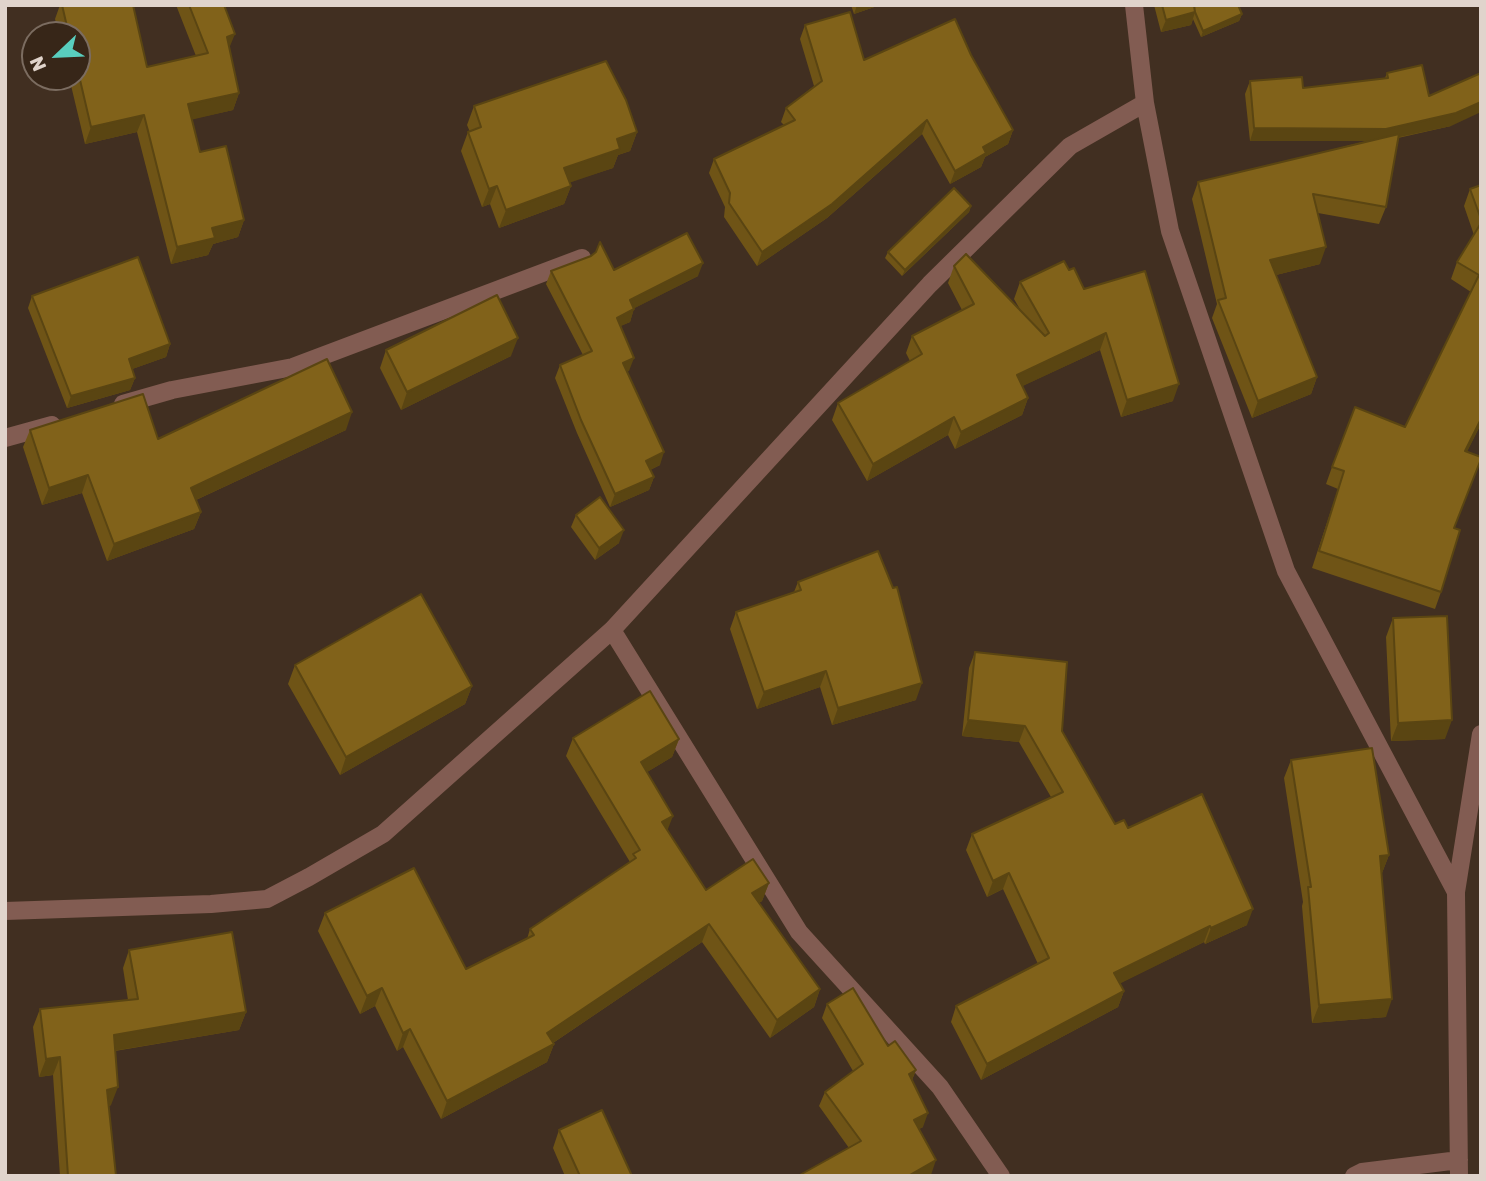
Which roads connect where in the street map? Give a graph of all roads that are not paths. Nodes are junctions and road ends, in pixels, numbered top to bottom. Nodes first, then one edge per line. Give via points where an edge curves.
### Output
1 (1135, 5) edge
2 (1145, 103) junction
3 (582, 258) edge
4 (108, 409) edge
5 (69, 420) edge
6 (5, 438) edge
7 (612, 630) junction
8 (1481, 734) edge
9 (1456, 892) junction
10 (5, 911) edge
11 (1459, 1168) edge
12 (1001, 1176) edge
13 (1354, 1176) edge

1 - 2 street
2 - 7 street via 1070,146 976,238
2 - 9 street via 1170,231 1286,571
3 - 4 street via 293,367 172,390
5 - 6 street
7 - 10 street via 383,834 267,899
7 - 12 street via 799,932 940,1087
8 - 9 street
9 - 11 street
11 - 13 street

